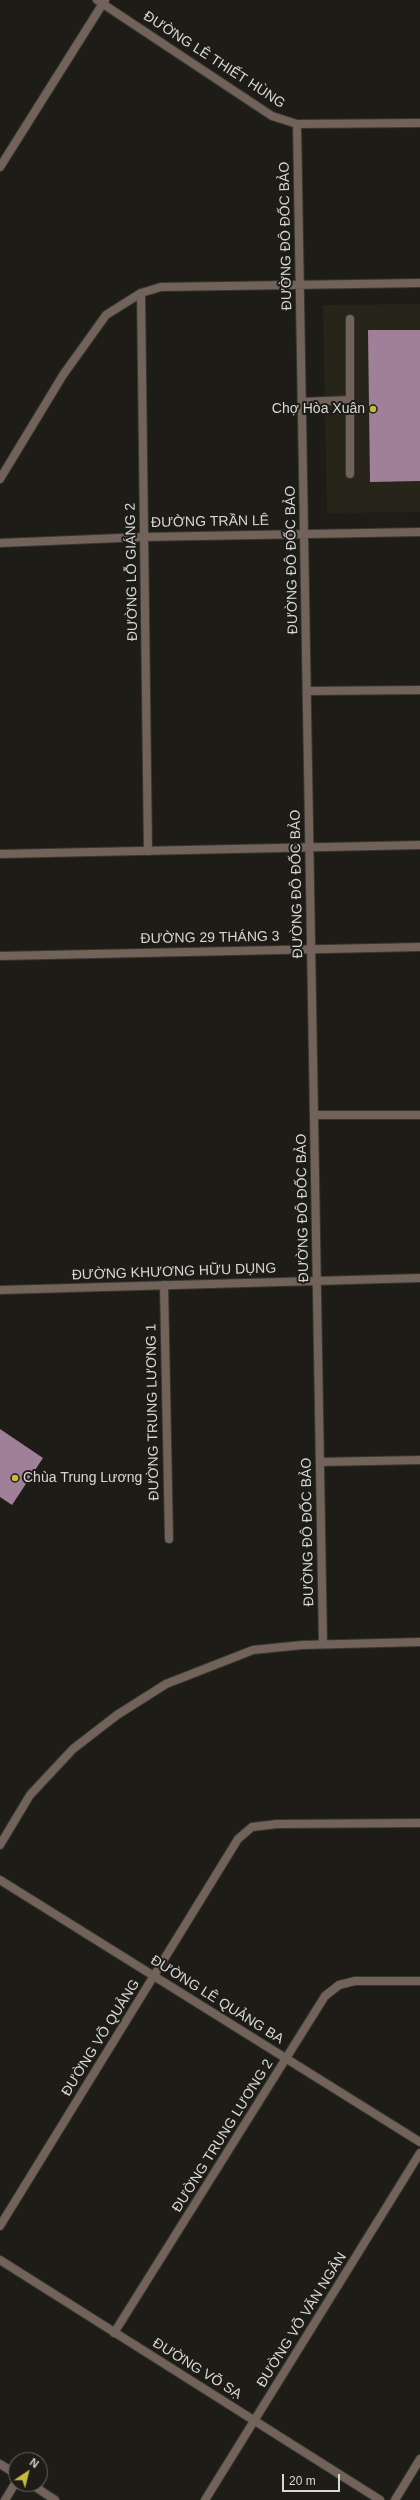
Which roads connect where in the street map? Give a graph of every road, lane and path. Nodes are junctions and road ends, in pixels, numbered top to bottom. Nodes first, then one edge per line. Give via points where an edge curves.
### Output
1 (101, 1) edge
2 (420, 123) edge
3 (297, 124) junction
4 (0, 167) edge
5 (420, 283) edge
6 (300, 284) junction
7 (141, 293) junction
8 (350, 319) dead end
9 (350, 400) junction
10 (302, 402) junction
11 (350, 474) dead end
12 (0, 479) edge
13 (420, 532) edge
14 (305, 533) junction
15 (144, 537) junction
16 (0, 543) edge
17 (420, 690) edge
18 (307, 691) junction
19 (420, 845) edge
20 (309, 848) junction
21 (148, 851) junction
22 (0, 854) edge
23 (420, 947) edge
24 (311, 949) junction
25 (0, 956) edge
26 (314, 1115) junction
27 (420, 1115) edge
28 (420, 1278) edge
29 (317, 1280) junction
30 (164, 1285) junction
31 (0, 1290) edge
32 (420, 1460) edge
33 (320, 1462) junction
34 (169, 1539) dead end
35 (420, 1642) edge
36 (323, 1644) junction
37 (420, 1823) edge
38 (0, 1845) edge
39 (0, 1880) edge
40 (155, 1976) junction
41 (420, 1981) edge
42 (287, 2059) junction
43 (420, 2142) edge
44 (420, 2153) edge
45 (0, 2226) edge
46 (0, 2260) edge
47 (114, 2332) junction
48 (254, 2421) junction
49 (420, 2459) edge
50 (43, 2492) edge
51 (55, 2500) edge
52 (206, 2500) edge
53 (380, 2500) edge
54 (396, 2500) edge

1 - 3 street, ĐƯỜNG LÊ THIẾT HÙNG via 272,116
1 - 4 street
2 - 3 street, ĐƯỜNG LÊ THIẾT HÙNG
3 - 6 street, ĐƯỜNG ĐÔ ĐỐC BẢO
5 - 6 street
6 - 7 street via 161,287
6 - 10 street, ĐƯỜNG ĐÔ ĐỐC BẢO
7 - 12 street via 106,315 63,376
7 - 15 street, ĐƯỜNG LỖ GIÁNG 2
8 - 9 street
9 - 10 street
9 - 11 street
10 - 14 street, ĐƯỜNG ĐÔ ĐỐC BẢO
13 - 14 street, ĐƯỜNG TRẦN LÊ
14 - 15 street, ĐƯỜNG TRẦN LÊ
14 - 18 street, ĐƯỜNG ĐÔ ĐỐC BẢO
15 - 16 street, ĐƯỜNG TRẦN LÊ
15 - 21 street, ĐƯỜNG LỖ GIÁNG 2
17 - 18 street
18 - 20 street, ĐƯỜNG ĐÔ ĐỐC BẢO
19 - 20 street
20 - 21 street
20 - 24 street, ĐƯỜNG ĐÔ ĐỐC BẢO
21 - 22 street
23 - 24 street, ĐƯỜNG 29 THÁNG 3
24 - 25 street, ĐƯỜNG 29 THÁNG 3
24 - 26 street, ĐƯỜNG ĐÔ ĐỐC BẢO
26 - 27 street
26 - 29 street, ĐƯỜNG ĐÔ ĐỐC BẢO
28 - 29 street, ĐƯỜNG KHƯƠNG HỮU DỤNG
29 - 30 street, ĐƯỜNG KHƯƠNG HỮU DỤNG
29 - 33 street, ĐƯỜNG ĐÔ ĐỐC BẢO
30 - 31 street, ĐƯỜNG KHƯƠNG HỮU DỤNG
30 - 34 street, ĐƯỜNG TRUNG LƯƠNG 1
32 - 33 street
33 - 36 street, ĐƯỜNG ĐÔ ĐỐC BẢO
35 - 36 street
36 - 38 street via 253,1650 166,1684 73,1749 30,1795
37 - 40 street, ĐƯỜNG VÕ QUẢNG via 277,1824 252,1827 238,1839
39 - 40 street, ĐƯỜNG LÊ QUẢNG BA
40 - 42 street, ĐƯỜNG LÊ QUẢNG BA
40 - 45 street, ĐƯỜNG VÕ QUẢNG
41 - 42 street, ĐƯỜNG TRUNG LƯƠNG 2 via 355,1981 339,1985 325,1996
42 - 43 street, ĐƯỜNG LÊ QUẢNG BA
42 - 47 street, ĐƯỜNG TRUNG LƯƠNG 2
44 - 48 street, ĐƯỜNG VÕ VĂN NGÂN
46 - 47 street, ĐƯỜNG VÕ SẠ
47 - 48 street, ĐƯỜNG VÕ SẠ
48 - 52 street, ĐƯỜNG VÕ VĂN NGÂN
48 - 53 street, ĐƯỜNG VÕ SẠ
49 - 54 street
50 - 51 street

